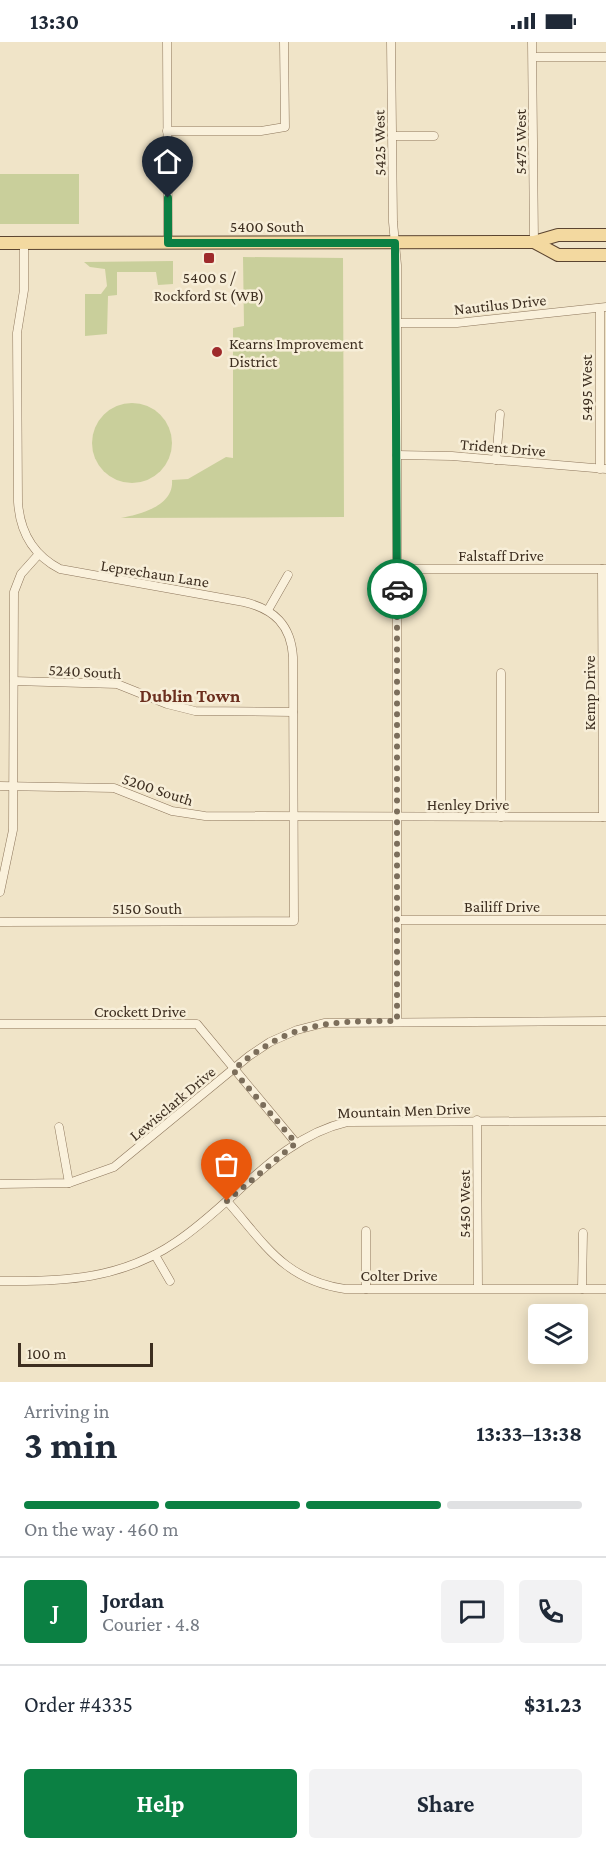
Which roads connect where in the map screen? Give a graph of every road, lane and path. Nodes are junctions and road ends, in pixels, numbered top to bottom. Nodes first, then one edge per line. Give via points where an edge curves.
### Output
1 (167, 42) edge
2 (284, 42) edge
3 (391, 42) edge
4 (532, 42) edge
5 (533, 57) junction
6 (606, 57) edge
7 (167, 131) junction
8 (392, 136) junction
9 (434, 136) dead end
10 (606, 235) edge
11 (534, 242) junction
12 (606, 242) edge
13 (0, 243) edge
14 (24, 243) junction
15 (168, 243) junction
16 (395, 243) junction
17 (606, 255) edge
18 (603, 308) edge
19 (397, 323) junction
20 (500, 414) dead end
21 (397, 455) junction
22 (496, 460) junction
23 (603, 469) edge
24 (38, 555) junction
25 (604, 568) edge
26 (397, 569) junction
27 (288, 575) dead end
28 (268, 610) junction
29 (501, 673) dead end
30 (14, 681) junction
31 (294, 712) junction
32 (0, 786) edge
33 (13, 786) junction
34 (294, 816) junction
35 (397, 817) junction
36 (501, 817) junction
37 (604, 817) edge
38 (0, 892) edge
39 (398, 920) junction
40 (606, 920) edge
41 (0, 922) edge
42 (397, 1021) junction
43 (606, 1021) edge
44 (0, 1024) edge
45 (233, 1070) junction
46 (477, 1120) junction
47 (606, 1120) edge
48 (59, 1127) dead end
49 (296, 1143) junction
50 (69, 1183) junction
51 (0, 1184) edge
52 (227, 1201) junction
53 (366, 1231) dead end
54 (583, 1233) dead end
55 (155, 1255) junction
56 (0, 1281) edge
57 (170, 1281) dead end
58 (477, 1288) junction
59 (366, 1289) junction
60 (582, 1289) junction
61 (606, 1289) edge

1 - 7 street
2 - 7 street via 285,127 261,131
3 - 8 street, 5425 West
4 - 5 street, 5475 West
5 - 6 street
5 - 11 street, 5475 West
7 - 15 street
8 - 9 street
8 - 16 street, 5425 West
10 - 11 main road, 5400 South via 558,235
11 - 12 main road
11 - 16 main road, 5400 South
11 - 17 main road, 5400 South via 558,255
13 - 14 main road, 5400 South
14 - 15 main road, 5400 South
14 - 24 street via 24,290 17,333 18,502 21,524
15 - 16 main road, 5400 South
16 - 19 street, 5425 West
18 - 19 street, Nautilus Drive via 457,323
18 - 23 street, 5495 West
19 - 21 street, 5425 West
20 - 22 street
21 - 22 street, Trident Drive
21 - 26 street, 5425 West
22 - 23 street, Trident Drive
24 - 28 street, Leprechaun Lane via 60,569 78,574 244,602
24 - 30 street via 21,574 14,592
25 - 26 street, Falstaff Drive
25 - 37 street, Kemp Drive
26 - 35 street, 5425 West
27 - 28 street
28 - 31 street via 282,622 292,644
29 - 36 street
30 - 31 street, 5240 South via 117,684 195,711
30 - 33 street
31 - 34 street
32 - 33 street, 5200 South
33 - 34 street, 5200 South via 114,788 172,811 197,816
33 - 38 street via 12,836
34 - 35 street, Henley Drive
34 - 41 street, 5150 South via 294,921
35 - 36 street, Henley Drive
35 - 39 street, 5425 West
36 - 37 street, Henley Drive
39 - 40 street, Bailiff Drive
39 - 42 street, 5425 West
42 - 43 street, Lewisclark Drive
42 - 45 street, Lewisclark Drive via 349,1021 297,1030 270,1042
44 - 45 street, Crockett Drive via 197,1024
45 - 49 street, Crockett Drive
45 - 50 street, Lewisclark Drive via 114,1167
46 - 47 street, Mountain Men Drive
46 - 49 street, Mountain Men Drive via 347,1122 326,1127
46 - 58 street, 5450 West
48 - 50 street
49 - 52 street, Mountain Men Drive
50 - 51 street, Lewisclark Drive
52 - 55 street, Mountain Men Drive
52 - 59 street, Colter Drive via 278,1259 300,1276 329,1286
53 - 59 street
54 - 60 street
55 - 56 street, Mountain Men Drive via 106,1274 80,1279
55 - 57 street
58 - 59 street, Colter Drive
58 - 60 street, Colter Drive
60 - 61 street, Colter Drive

